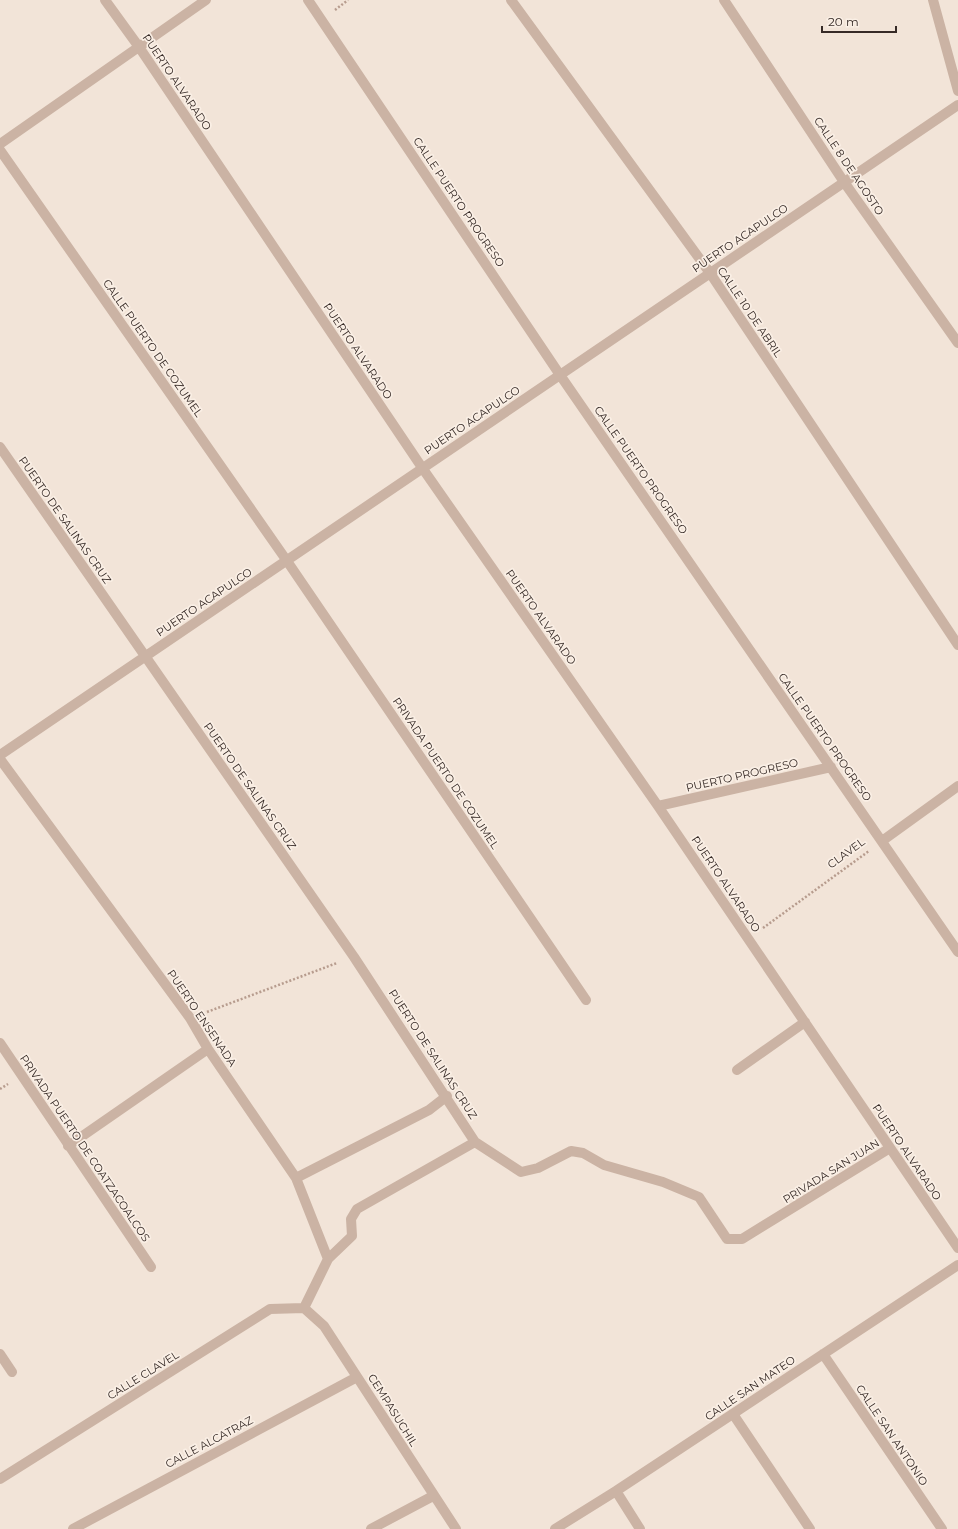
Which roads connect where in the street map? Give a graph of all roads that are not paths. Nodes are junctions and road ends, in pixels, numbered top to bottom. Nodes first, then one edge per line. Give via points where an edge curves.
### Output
1 (105, 0) edge
2 (206, 0) edge
3 (308, 0) edge
4 (511, 0) edge
5 (724, 0) edge
6 (933, 0) edge
7 (139, 47) junction
8 (958, 91) edge
9 (958, 105) edge
10 (0, 144) edge
11 (0, 150) edge
12 (844, 182) junction
13 (710, 274) junction
14 (958, 343) edge
15 (560, 375) junction
16 (0, 447) edge
17 (423, 468) junction
18 (287, 561) junction
19 (958, 645) edge
20 (146, 656) junction
21 (0, 755) edge
22 (0, 759) edge
23 (831, 767) junction
24 (958, 786) edge
25 (658, 806) junction
26 (882, 841) junction
27 (958, 952) edge
28 (586, 1000) dead end
29 (805, 1022) junction
30 (0, 1043) edge
31 (208, 1049) junction
32 (738, 1070) dead end
33 (447, 1096) junction
34 (476, 1142) junction
35 (68, 1146) junction
36 (890, 1148) junction
37 (296, 1178) junction
38 (958, 1248) edge
39 (328, 1260) junction
40 (958, 1265) edge
41 (151, 1267) dead end
42 (304, 1308) junction
43 (0, 1354) edge
44 (823, 1354) junction
45 (12, 1372) dead end
46 (357, 1377) junction
47 (733, 1414) junction
48 (0, 1479) edge
49 (616, 1491) junction
50 (433, 1496) junction
51 (73, 1529) edge
52 (371, 1529) edge
53 (456, 1529) edge
54 (555, 1529) edge
55 (640, 1529) edge
56 (810, 1529) edge
57 (942, 1529) edge

1 - 7 street, PUERTO ALVARADO
2 - 7 street
3 - 15 street, CALLE PUERTO PROGRESO
4 - 13 street, CALLE 10 DE ABRIL
5 - 12 street, CALLE 8 DE AGOSTO
6 - 8 street
7 - 10 street
7 - 17 street, PUERTO ALVARADO
9 - 12 street, PUERTO ACAPULCO
11 - 18 street, CALLE PUERTO DE COZUMEL
12 - 13 street, PUERTO ACAPULCO
12 - 14 street, CALLE 8 DE AGOSTO
13 - 15 street, PUERTO ACAPULCO
13 - 19 street, CALLE 10 DE ABRIL
15 - 17 street, PUERTO ACAPULCO
15 - 23 street, CALLE PUERTO PROGRESO
16 - 20 street, PUERTO DE SALINAS CRUZ
17 - 18 street, PUERTO ACAPULCO
17 - 25 street, PUERTO ALVARADO
18 - 20 street, PUERTO ACAPULCO
18 - 28 street, PRIVADA PUERTO DE COZUMEL
20 - 21 street, PUERTO ACAPULCO
20 - 33 street, PUERTO DE SALINAS CRUZ
22 - 31 street, PUERTO ENSENADA via 190,1018
23 - 25 street, PUERTO PROGRESO
23 - 26 street, CALLE PUERTO PROGRESO
24 - 26 street, CLAVEL
25 - 29 street, PUERTO ALVARADO
26 - 27 street, CALLE PUERTO PROGRESO
29 - 32 street
29 - 36 street, PUERTO ALVARADO
30 - 35 street, PRIVADA PUERTO DE COATZACOALCOS
31 - 35 street
31 - 37 street, PUERTO ENSENADA
33 - 34 street, PUERTO DE SALINAS CRUZ
33 - 37 street via 429,1110
34 - 36 street, PRIVADA SAN JUAN via 521,1172 538,1168 571,1151 583,1153 604,1165 663,1182 699,1197 728,1239 742,1239
34 - 39 street via 357,1209 351,1219 352,1236
35 - 41 street, PRIVADA PUERTO DE COATZACOALCOS
36 - 38 street, PUERTO ALVARADO
37 - 39 street, PUERTO ENSENADA
39 - 42 street
40 - 44 street, CALLE SAN MATEO
42 - 46 street, CEMPASUCHIL via 324,1326
42 - 48 street, CALLE CLAVEL via 270,1309
43 - 45 street
44 - 47 street, CALLE SAN MATEO
44 - 57 street, CALLE SAN ANTONIO
46 - 50 street, CEMPASUCHIL
46 - 51 street, CALLE ALCATRAZ
47 - 49 street, CALLE SAN MATEO
47 - 56 street
49 - 54 street, CALLE SAN MATEO
49 - 55 street
50 - 52 street
50 - 53 street, CEMPASUCHIL

